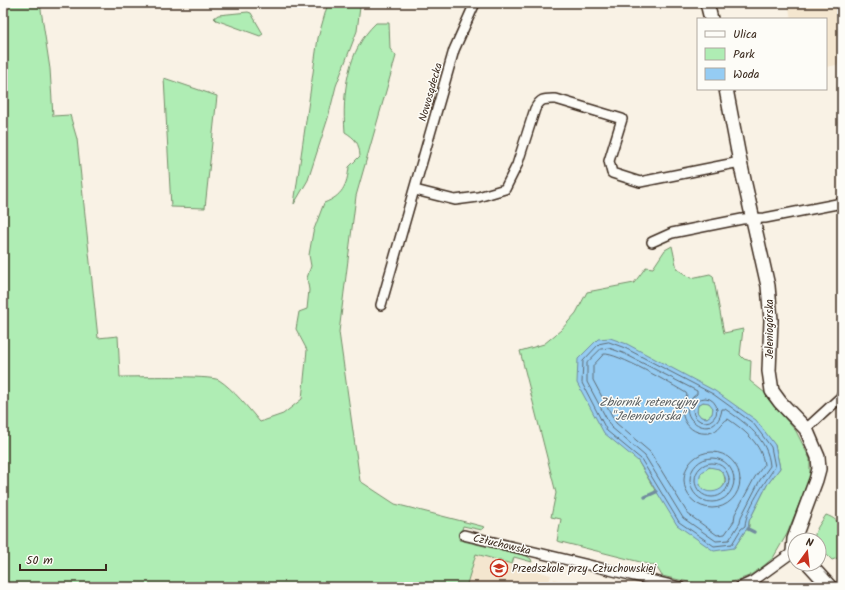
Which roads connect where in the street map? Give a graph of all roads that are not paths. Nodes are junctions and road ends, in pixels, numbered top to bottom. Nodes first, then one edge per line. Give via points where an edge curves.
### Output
1 (476, 3) edge
2 (707, 3) edge
3 (711, 18) edge
4 (726, 90) edge
5 (740, 162) junction
6 (415, 190) junction
7 (842, 203) edge
8 (753, 218) junction
9 (652, 242) dead end
10 (381, 305) dead end
11 (842, 396) edge
12 (806, 429) junction
13 (797, 532) edge
14 (464, 535) dead end
15 (787, 557) edge
16 (816, 572) edge
17 (680, 587) edge
18 (740, 587) edge
19 (830, 587) edge

1 - 6 street, Nowosądecka via 454,50
2 - 3 street
4 - 5 street, Jeleniogórska
5 - 6 street via 640,182 612,173 609,161 622,118 556,99 545,99 535,108 505,189 478,197 455,200
5 - 8 street, Jeleniogórska
6 - 10 street, Nowosądecka
7 - 8 street
8 - 9 street via 672,233
8 - 12 street, Jeleniogórska via 770,300 772,320 769,371 772,391
11 - 12 street
12 - 13 street, Jeleniogórska via 818,457 819,469
14 - 17 street, Człuchowska
15 - 18 street
16 - 19 street

